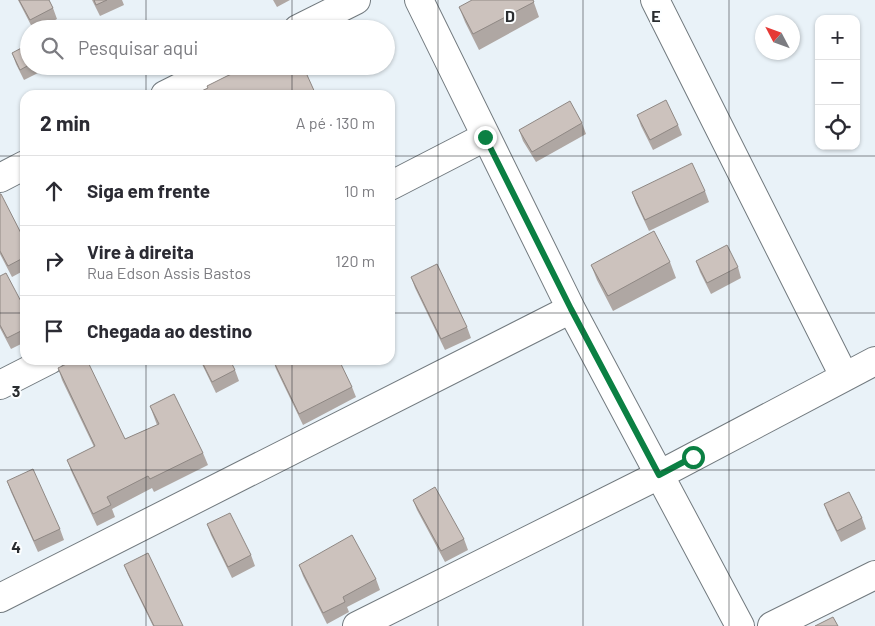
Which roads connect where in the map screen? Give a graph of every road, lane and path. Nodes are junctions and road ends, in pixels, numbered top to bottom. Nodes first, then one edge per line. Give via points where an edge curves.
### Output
1 (356, 0) edge
2 (419, 0) edge
3 (655, 0) edge
4 (316, 20) edge
5 (205, 75) edge
6 (176, 90) edge
7 (485, 137) junction
8 (20, 168) edge
9 (0, 178) edge
10 (395, 183) edge
11 (571, 309) junction
12 (875, 361) edge
13 (39, 365) edge
14 (844, 376) junction
15 (0, 385) edge
16 (659, 475) junction
17 (875, 575) edge
18 (0, 598) edge
19 (357, 626) edge
20 (740, 626) edge
21 (772, 626) edge

1 - 4 street
2 - 7 street
3 - 14 street
5 - 6 street
7 - 10 street
7 - 11 street
8 - 9 street
11 - 16 street
11 - 18 street
12 - 14 street
13 - 15 street
14 - 16 street
16 - 19 street
16 - 20 street
17 - 21 street

